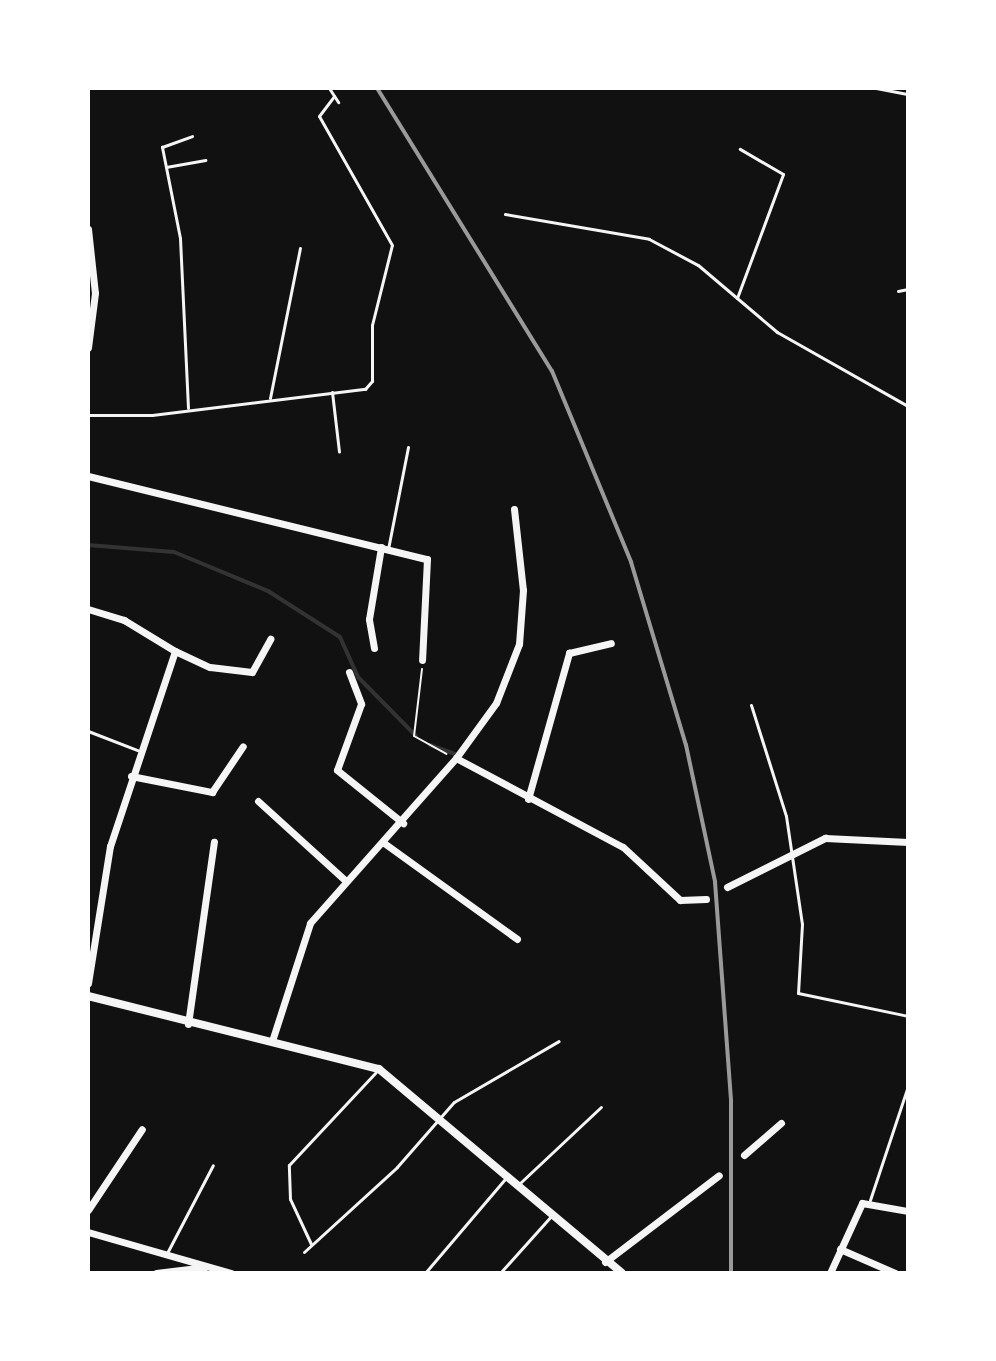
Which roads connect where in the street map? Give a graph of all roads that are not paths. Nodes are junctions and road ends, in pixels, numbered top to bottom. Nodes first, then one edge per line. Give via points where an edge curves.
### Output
1 (329, 88) edge
2 (876, 88) edge
3 (908, 94) edge
4 (334, 96) junction
5 (338, 102) dead end
6 (192, 136) dead end
7 (740, 149) dead end
8 (205, 160) dead end
9 (166, 167) junction
10 (505, 214) dead end
11 (88, 229) edge
12 (300, 248) dead end
13 (908, 289) edge
14 (898, 291) dead end
15 (737, 298) junction
16 (88, 348) edge
17 (332, 392) junction
18 (270, 398) junction
19 (908, 406) edge
20 (188, 408) junction
21 (88, 415) edge
22 (408, 447) dead end
23 (339, 452) dead end
24 (88, 476) edge
25 (514, 509) dead end
26 (385, 548) junction
27 (88, 609) edge
28 (270, 639) dead end
29 (611, 643) dead end
30 (374, 648) dead end
31 (175, 651) junction
32 (422, 660) road end
33 (349, 672) dead end
34 (751, 705) dead end
35 (88, 731) edge
36 (243, 746) dead end
37 (137, 750) junction
38 (456, 758) junction
39 (131, 776) junction
40 (528, 799) junction
41 (258, 801) dead end
42 (403, 823) junction
43 (214, 842) dead end
44 (908, 842) edge
45 (384, 843) junction
46 (791, 851) junction
47 (346, 881) junction
48 (727, 887) dead end
49 (706, 899) dead end
50 (517, 939) dead end
51 (88, 983) edge
52 (88, 996) edge
53 (908, 1016) edge
54 (188, 1024) junction
55 (272, 1041) junction
56 (559, 1041) dead end
57 (379, 1069) junction
58 (908, 1086) edge
59 (601, 1107) dead end
60 (442, 1114) junction
61 (781, 1123) dead end
62 (142, 1129) dead end
63 (744, 1155) dead end
64 (213, 1165) dead end
65 (719, 1175) dead end
66 (508, 1176) junction
67 (517, 1186) junction
68 (870, 1200) junction
69 (88, 1210) edge
70 (908, 1211) edge
71 (552, 1215) junction
72 (88, 1232) edge
73 (311, 1244) junction
74 (840, 1249) junction
75 (304, 1252) dead end
76 (167, 1253) junction
77 (605, 1262) junction
78 (209, 1267) junction
79 (156, 1273) edge
80 (231, 1273) edge
81 (425, 1273) edge
82 (500, 1273) edge
83 (622, 1273) edge
84 (830, 1273) edge
85 (895, 1273) edge

1 - 4 lane
2 - 3 lane
4 - 5 lane
4 - 17 lane via 319,116 392,245 372,325 372,381 365,389
6 - 9 lane via 162,147
7 - 15 lane via 783,174
8 - 9 lane
9 - 20 lane via 180,238
10 - 15 lane via 649,239 698,265
11 - 16 street via 95,293
12 - 18 lane
13 - 14 lane
15 - 19 lane via 777,332
17 - 18 lane
17 - 23 lane
18 - 20 lane
20 - 21 lane
22 - 26 lane
24 - 26 street
25 - 38 street via 523,590 519,644 496,703
26 - 30 street via 369,619
26 - 32 street via 427,559
27 - 31 street via 124,620
28 - 31 street via 252,672 210,667
29 - 40 street via 569,653
31 - 37 street
33 - 42 street via 361,704 337,770
34 - 46 lane
35 - 37 lane
36 - 39 street via 212,792
37 - 39 street
38 - 40 street
38 - 42 street
39 - 51 street via 110,846
40 - 49 street via 623,847 680,900
41 - 47 street
42 - 45 street
43 - 54 street
44 - 46 street via 825,838
45 - 47 street
45 - 50 street
46 - 48 street
46 - 53 lane via 802,924 798,993
47 - 55 street via 310,923
52 - 54 street
54 - 55 street
55 - 57 street
56 - 60 lane
57 - 60 street
57 - 73 lane via 289,1165 290,1199
58 - 68 lane
59 - 67 lane
60 - 66 street
60 - 73 lane via 397,1167
61 - 63 street
62 - 69 street
64 - 76 lane
65 - 77 street
66 - 67 street
66 - 81 lane
67 - 71 street
68 - 70 street
68 - 74 street
71 - 77 street
71 - 82 lane
72 - 76 street
73 - 75 lane
74 - 84 street
74 - 85 street
76 - 78 street
77 - 83 street
78 - 79 street
78 - 80 street

